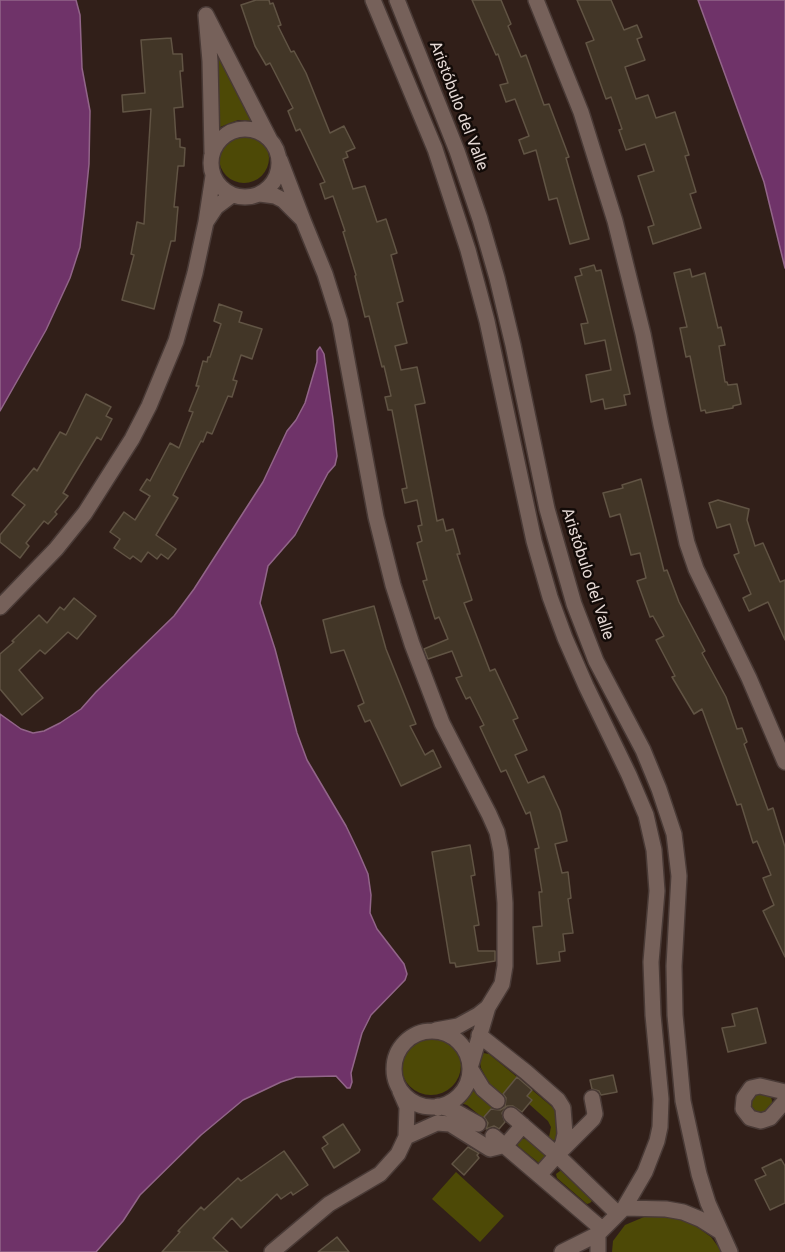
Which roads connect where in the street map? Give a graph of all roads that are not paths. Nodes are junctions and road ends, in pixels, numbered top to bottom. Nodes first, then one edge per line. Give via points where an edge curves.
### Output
1 (373, 0) edge
2 (396, 0) edge
3 (536, 0) edge
4 (205, 7) edge
5 (274, 147) junction
6 (213, 152) junction
7 (213, 176) junction
8 (260, 194) junction
9 (232, 195) junction
10 (303, 220) junction
11 (206, 222) junction
12 (0, 607) edge
13 (785, 762) edge
14 (488, 1007) junction
15 (434, 1031) junction
16 (479, 1035) junction
17 (470, 1068) junction
18 (399, 1088) junction
19 (785, 1092) edge
20 (592, 1098) dead end
21 (497, 1101) dead end
22 (785, 1101) edge
23 (438, 1106) junction
24 (437, 1123) junction
25 (478, 1124) dead end
26 (406, 1137) junction
27 (499, 1140) junction
28 (557, 1155) junction
29 (540, 1174) junction
30 (621, 1211) junction
31 (600, 1231) junction
32 (719, 1231) junction
33 (272, 1252) edge
34 (562, 1252) edge
35 (598, 1252) edge
36 (729, 1252) edge

1 - 30 street via 435,150 468,250 550,597 569,648 646,815 654,850 657,891 651,962 660,1127 645,1172
2 - 32 street, Aristóbulo del Valle via 457,151 491,258 547,509 574,604 596,661 643,750 674,834 679,876 675,1015 682,1091 699,1174
3 - 13 street via 581,112 615,221 687,543
4 - 5 street
4 - 6 street
5 - 6 street via 261,133 238,129 218,141
5 - 8 street via 278,173
5 - 10 street
6 - 7 street
7 - 9 street
7 - 11 street
8 - 9 street
8 - 10 street via 283,200
9 - 11 street via 216,207
10 - 14 street via 340,322 376,517 396,595 442,723 489,814 501,850 505,966 502,984
11 - 12 street via 176,341 136,431 85,513
14 - 15 street via 458,1026
14 - 16 street
15 - 17 street via 455,1038 463,1046
15 - 18 street via 411,1036 403,1044 394,1065
16 - 17 street
16 - 28 street via 563,1107 565,1134
17 - 21 street via 483,1089
17 - 23 street via 469,1079 458,1097
18 - 23 street via 416,1103
18 - 26 street via 407,1107
19 - 22 street via 755,1086 744,1098 744,1109 750,1118 761,1121 770,1118
20 - 28 street via 593,1119
23 - 24 street
23 - 25 street
24 - 26 street
24 - 27 street via 450,1124 487,1149
26 - 33 street via 398,1154 380,1174 329,1204
27 - 28 street via 517,1120
27 - 29 street
28 - 29 street
28 - 30 street
29 - 31 street
30 - 31 street
30 - 32 street via 683,1212
31 - 34 street
31 - 35 street
32 - 36 street, Aristóbulo del Valle

